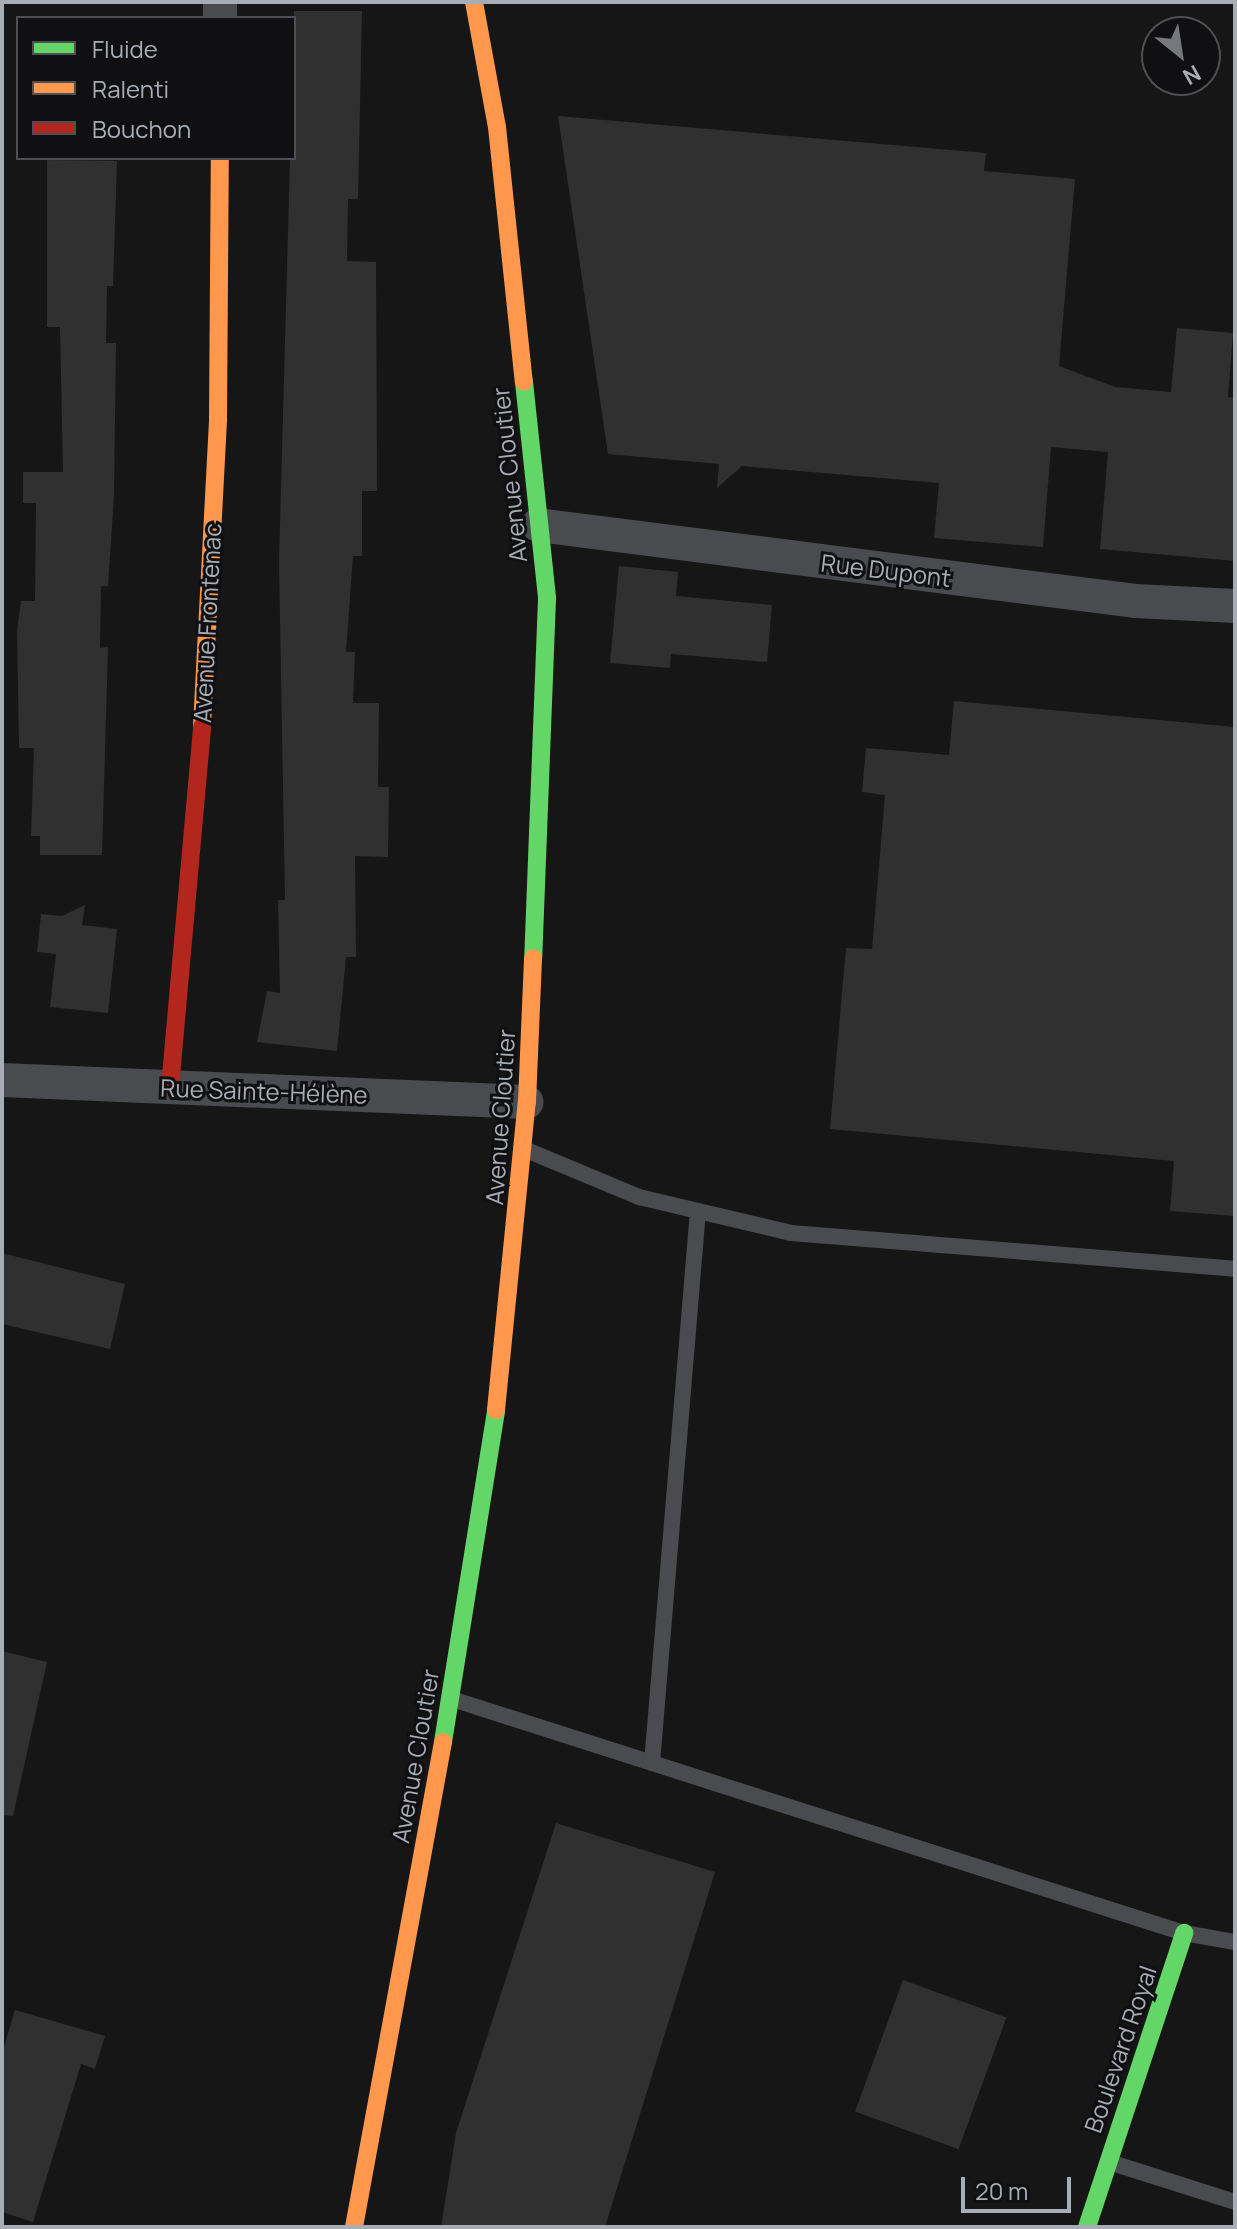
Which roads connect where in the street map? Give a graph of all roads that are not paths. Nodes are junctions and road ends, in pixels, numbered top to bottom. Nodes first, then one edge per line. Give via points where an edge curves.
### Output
1 (474, 2) edge
2 (220, 160) edge
3 (538, 525) junction
4 (1235, 606) edge
5 (2, 1080) edge
6 (170, 1087) junction
7 (527, 1102) junction
8 (523, 1148) junction
9 (698, 1211) junction
10 (1235, 1269) edge
11 (451, 1698) junction
12 (652, 1763) junction
13 (1184, 1933) junction
14 (1235, 1942) edge
15 (1107, 2161) junction
16 (1235, 2202) edge
17 (354, 2227) edge
18 (1087, 2227) edge

1 - 3 street, Avenue Cloutier via 497,127
2 - 6 street, Avenue Frontenac via 217,451 200,754
3 - 4 street, Rue Dupont via 1135,601
3 - 7 street, Avenue Cloutier via 547,599
5 - 6 street, Rue Sainte-Hélène
6 - 7 street, Rue Sainte-Hélène
7 - 8 street, Avenue Cloutier
8 - 9 lane via 639,1197
8 - 11 street, Avenue Cloutier via 506,1342
9 - 10 lane via 791,1233
9 - 12 lane
11 - 12 lane
11 - 17 street, Avenue Cloutier
12 - 13 lane
13 - 14 lane
13 - 15 street, Boulevard Royal
15 - 16 lane
15 - 18 street, Boulevard Royal

